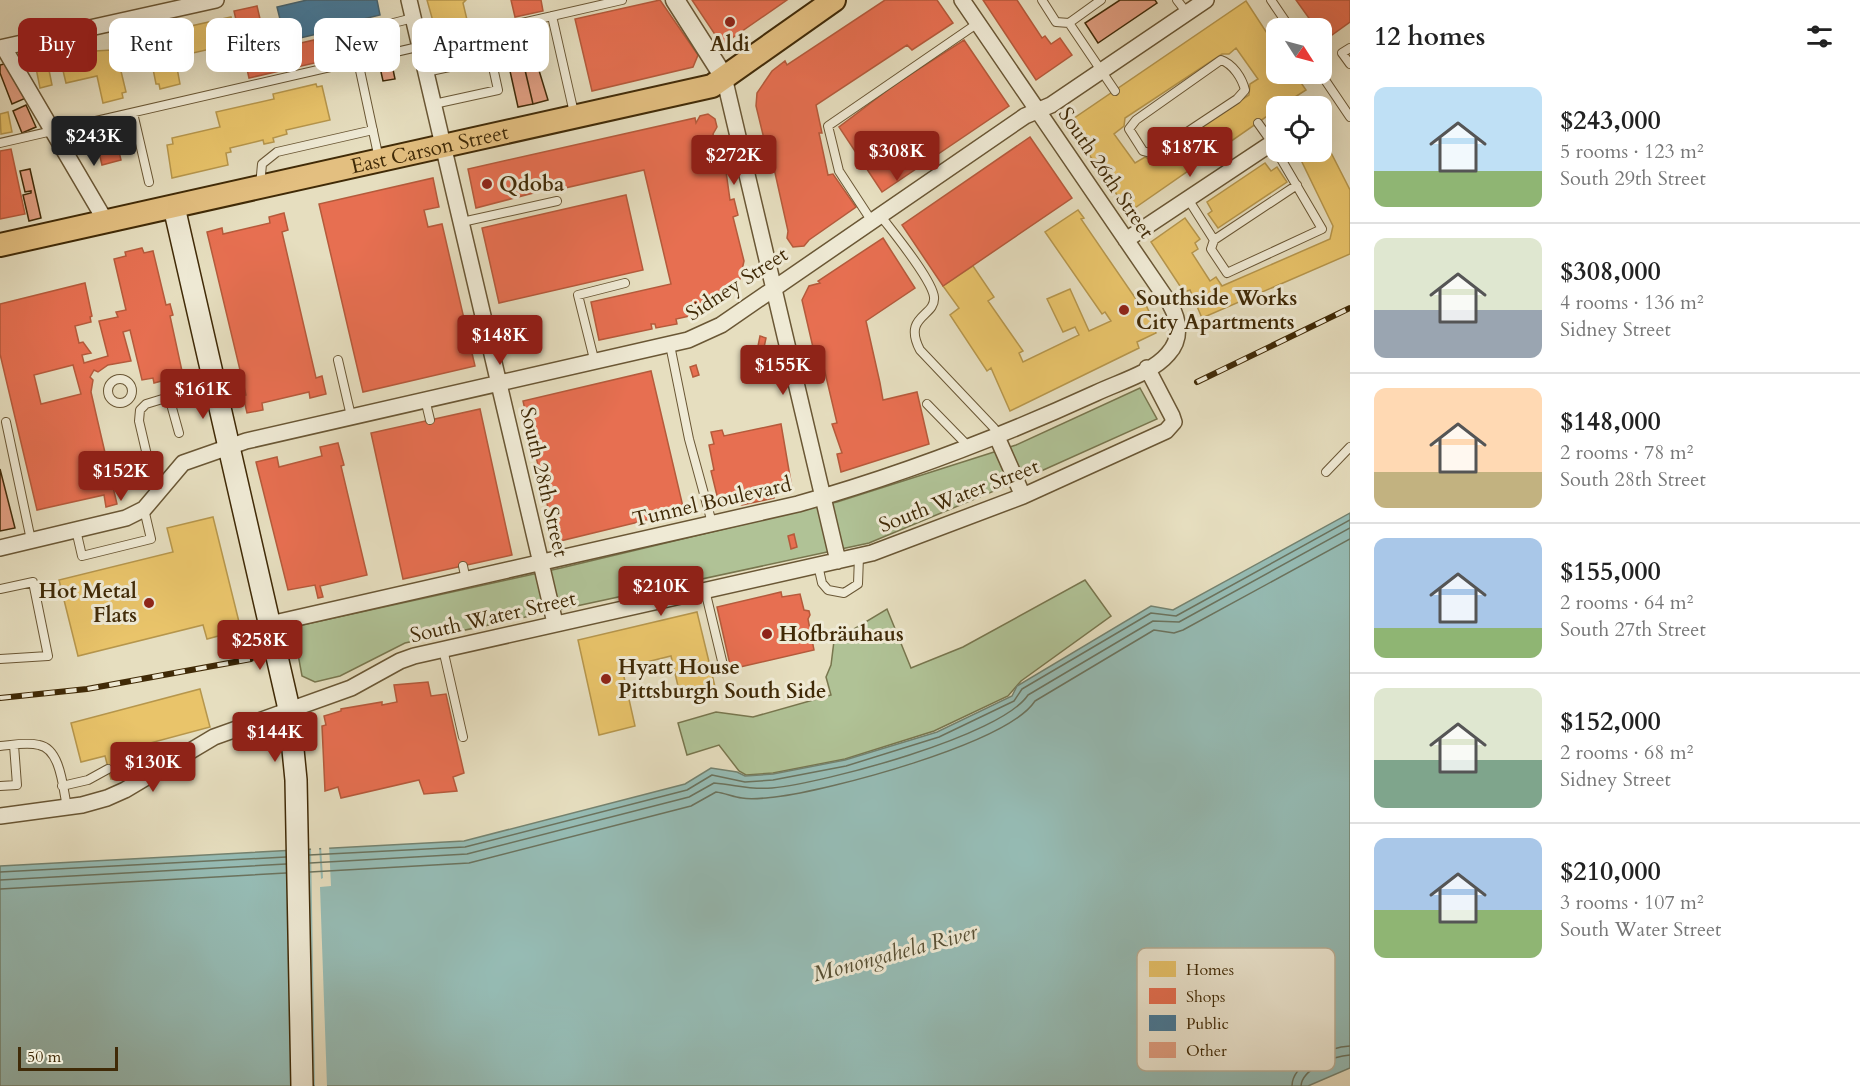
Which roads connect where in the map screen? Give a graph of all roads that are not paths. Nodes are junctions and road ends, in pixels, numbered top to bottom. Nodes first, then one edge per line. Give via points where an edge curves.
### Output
1 (216, 0) edge
2 (409, 0) edge
3 (622, 0) edge
4 (675, 0) edge
5 (834, 0) edge
6 (962, 0) edge
7 (1042, 0) edge
8 (1101, 0) edge
9 (1177, 0) edge
10 (1206, 0) edge
11 (1271, 0) edge
12 (1187, 13) junction
13 (552, 16) junction
14 (413, 18) edge
15 (544, 18) edge
16 (1283, 18) edge
17 (978, 23) junction
18 (1069, 23) junction
19 (2, 48) edge
20 (1350, 48) edge
21 (1350, 64) edge
22 (1103, 70) junction
23 (314, 71) edge
24 (360, 72) edge
25 (426, 72) edge
26 (494, 72) edge
27 (724, 77) junction
28 (1328, 84) edge
29 (1115, 91) dead end
30 (1241, 98) joint
31 (434, 104) junction
32 (1038, 111) junction
33 (133, 113) junction
34 (575, 117) junction
35 (1350, 117) edge
36 (1258, 123) dead end
37 (373, 130) junction
38 (53, 131) junction
39 (1266, 135) edge
40 (0, 143) edge
41 (445, 147) junction
42 (1266, 153) edge
43 (380, 162) junction
44 (1283, 162) edge
45 (149, 182) dead end
46 (1297, 185) junction
47 (260, 189) junction
48 (1188, 199) junction
49 (557, 201) dead end
50 (174, 207) junction
51 (875, 217) junction
52 (105, 220) junction
53 (462, 222) junction
54 (1126, 240) junction
55 (1214, 240) junction
56 (0, 245) edge
57 (624, 283) dead end
58 (775, 286) junction
59 (669, 345) junction
60 (338, 360) dead end
61 (595, 363) junction
62 (1147, 368) junction
63 (500, 383) junction
64 (129, 399) dead end
65 (425, 399) junction
66 (927, 404) dead end
67 (140, 410) junction
68 (351, 416) junction
69 (430, 420) dead end
70 (6, 422) dead end
71 (179, 434) dead end
72 (997, 437) junction
73 (230, 447) junction
74 (969, 447) junction
75 (1350, 447) edge
76 (1326, 472) dead end
77 (161, 488) junction
78 (1023, 496) junction
79 (823, 497) junction
80 (144, 509) junction
81 (712, 523) junction
82 (76, 530) junction
83 (31, 540) junction
84 (0, 548) edge
85 (859, 556) junction
86 (838, 561) junction
87 (541, 562) junction
88 (818, 565) junction
89 (0, 589) edge
90 (705, 590) junction
91 (555, 623) junction
92 (270, 624) junction
93 (443, 649) junction
94 (0, 659) edge
95 (723, 665) dead end
96 (289, 709) junction
97 (463, 737) dead end
98 (14, 745) junction
99 (0, 746) edge
100 (128, 764) dead end
101 (108, 770) dead end
102 (159, 771) junction
103 (0, 786) edge
104 (62, 786) junction
105 (67, 807) junction
106 (0, 816) edge
107 (302, 1086) edge

1 - 19 street
2 - 14 street, South 28th Street
3 - 13 lane
4 - 27 street
5 - 27 main road, East Carson Street
6 - 17 street, South 26th Street
7 - 18 lane via 1056,22
8 - 18 lane
9 - 12 lane
10 - 12 street, Sidney Street
11 - 16 lane
12 - 22 street, Sidney Street
13 - 15 lane
13 - 34 lane
17 - 32 street, South 26th Street
17 - 51 lane via 828,126 839,171
18 - 22 lane
19 - 38 street
20 - 21 lane via 1342,53
22 - 29 lane
22 - 32 street, Sidney Street
23 - 33 lane
24 - 37 lane
25 - 31 street, South 28th Street
26 - 31 lane via 498,90
27 - 34 main road, East Carson Street via 712,87
27 - 58 street
28 - 35 lane
30 - 30 lane via 1154,154 1143,151 1129,129 1134,117 1221,60 1228,62 1242,80 1245,90
31 - 41 street, South 28th Street
32 - 51 street, Sidney Street
32 - 54 street, South 26th Street
33 - 38 lane
33 - 45 lane
34 - 41 main road, East Carson Street
36 - 39 lane
37 - 43 lane
37 - 47 lane via 277,152 262,164
38 - 40 lane
38 - 52 street
41 - 43 main road, East Carson Street
41 - 53 street, South 28th Street
42 - 48 street
43 - 47 main road, East Carson Street
44 - 46 lane
46 - 55 lane
46 - 55 lane via 1322,229 1227,273 1211,249
47 - 50 main road, East Carson Street
48 - 54 street
48 - 55 lane
49 - 53 lane
50 - 52 main road, East Carson Street
50 - 73 main road
51 - 58 street, Sidney Street
51 - 72 lane via 927,281 934,297 931,308 915,325 917,344 994,428
52 - 56 main road, East Carson Street
53 - 63 street, South 28th Street
54 - 62 street, South 26th Street via 1178,321 1177,341 1170,353
57 - 61 lane via 578,295
58 - 59 street, Sidney Street via 720,325
58 - 79 street
59 - 61 street, Sidney Street
59 - 81 lane
60 - 68 lane
61 - 63 street, Sidney Street
62 - 72 street, Tunnel Boulevard
62 - 78 street, South Water Street via 1174,422 1166,431
63 - 65 street, Sidney Street
63 - 87 street, South 28th Street
64 - 67 lane
65 - 68 street, Sidney Street
65 - 69 lane
66 - 74 lane
67 - 71 lane via 146,404 169,398
67 - 77 lane via 153,481
68 - 73 street, Sidney Street
70 - 83 lane
72 - 74 street, Tunnel Boulevard
72 - 78 street
73 - 77 street, Sidney Street via 183,463
73 - 92 main road
74 - 79 street, Tunnel Boulevard
75 - 76 lane
77 - 80 street, Sidney Street
78 - 85 street, South Water Street
79 - 81 street, Tunnel Boulevard
79 - 86 street
80 - 82 street, Sidney Street via 126,518
80 - 82 lane via 151,539 82,556
81 - 87 street, Tunnel Boulevard
82 - 83 street, Sidney Street
83 - 84 street, Sidney Street
85 - 86 street, South Water Street
85 - 88 lane via 858,584 844,593 828,590
86 - 88 street, South Water Street
87 - 91 street, South 28th Street
87 - 92 street, Tunnel Boulevard via 465,573
88 - 90 street, South Water Street
89 - 94 lane via 33,582 48,656
90 - 91 street, South Water Street
90 - 95 lane
91 - 93 street, South Water Street
92 - 96 main road
93 - 96 street, South Water Street via 399,660 351,688
93 - 97 lane
96 - 102 street, South Water Street via 214,737
96 - 107 main road via 297,814
98 - 99 lane
98 - 103 lane via 17,785
98 - 104 lane via 48,748 54,755
100 - 102 lane via 143,763
101 - 104 lane
102 - 105 street, South Water Street via 107,798
104 - 105 lane
105 - 106 street, South Water Street

